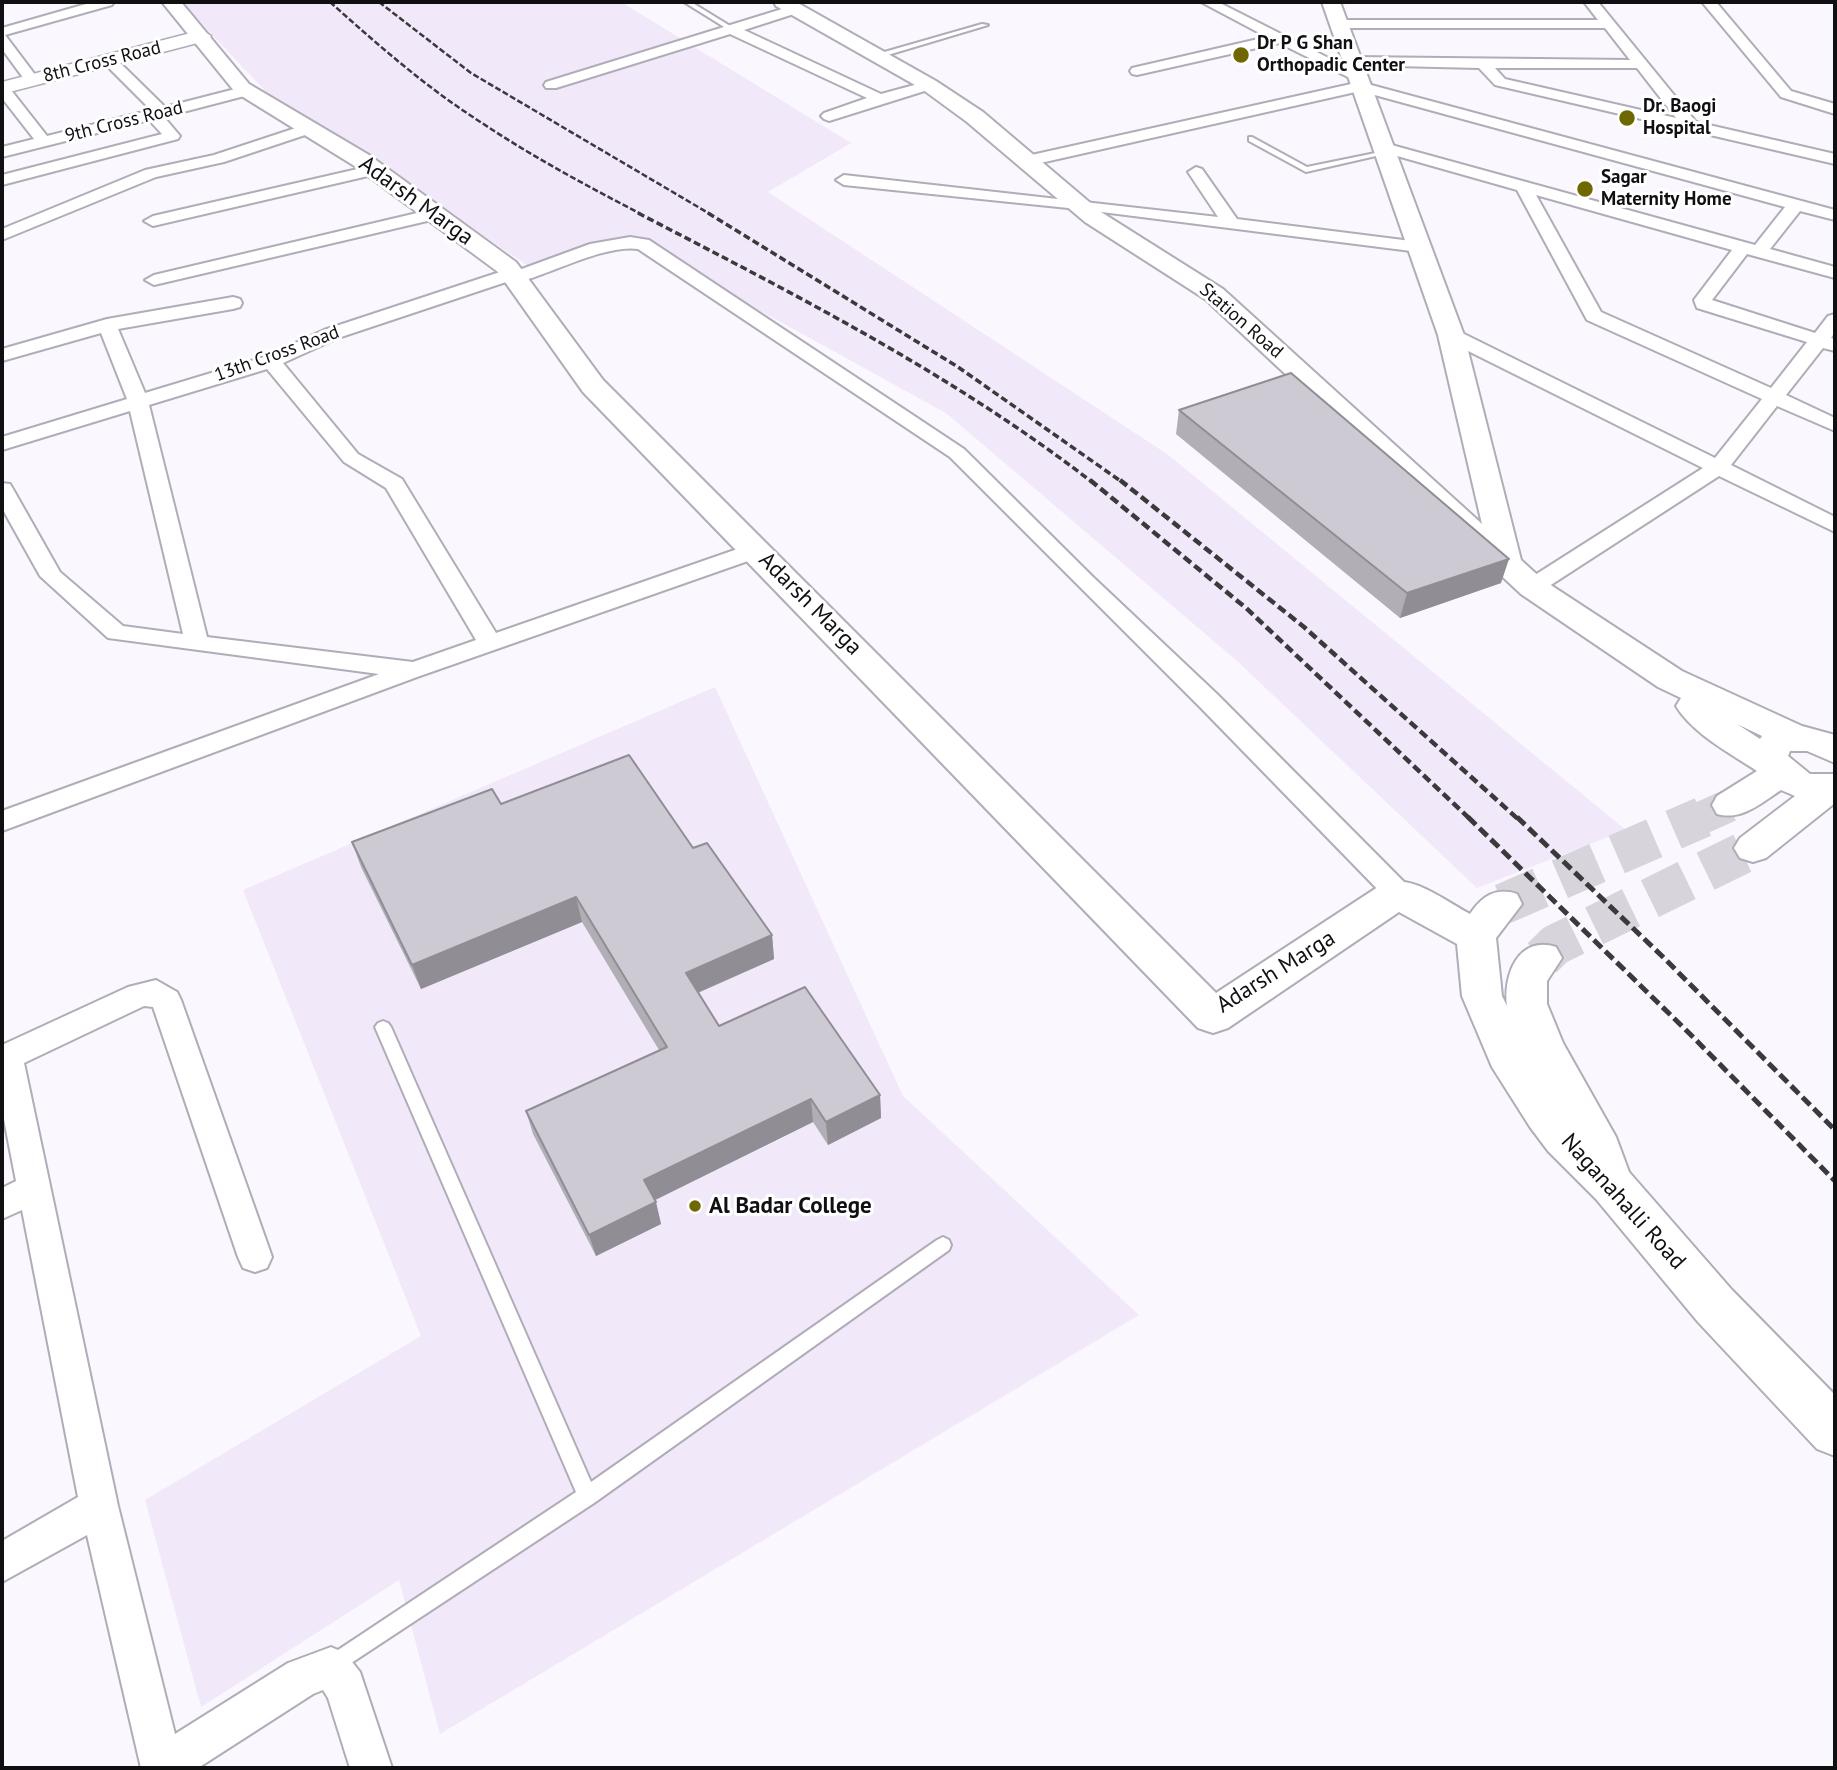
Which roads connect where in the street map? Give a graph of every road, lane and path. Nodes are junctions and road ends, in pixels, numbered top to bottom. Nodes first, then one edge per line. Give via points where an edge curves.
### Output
1 (107, 2) edge
2 (170, 2) edge
3 (687, 2) edge
4 (1208, 2) edge
5 (1591, 2) edge
6 (1709, 2) edge
7 (789, 5) edge
8 (1335, 13) edge
9 (1609, 24) junction
10 (984, 25) dead end
11 (731, 29) junction
12 (2, 32) edge
13 (202, 36) junction
14 (1281, 38) junction
15 (2, 39) edge
16 (878, 55) junction
17 (109, 60) junction
18 (1483, 64) junction
19 (1641, 64) junction
20 (1138, 71) dead end
21 (1357, 74) junction
22 (32, 80) junction
23 (551, 85) dead end
24 (929, 85) junction
25 (2, 88) edge
26 (247, 91) junction
27 (880, 99) junction
28 (1835, 109) edge
29 (158, 114) junction
30 (829, 116) dead end
31 (1691, 126) junction
32 (308, 129) junction
33 (1252, 139) dead end
34 (44, 142) junction
35 (1384, 150) junction
36 (2, 152) edge
37 (1835, 159) edge
38 (1027, 161) junction
39 (374, 170) junction
40 (1196, 172) dead end
41 (2, 180) edge
42 (844, 180) dead end
43 (1523, 186) junction
44 (1078, 204) junction
45 (1796, 204) junction
46 (435, 214) junction
47 (1835, 215) edge
48 (153, 221) dead end
49 (1233, 224) junction
50 (2, 235) edge
51 (1419, 247) junction
52 (1751, 250) junction
53 (1835, 273) edge
54 (512, 276) junction
55 (154, 280) dead end
56 (233, 303) dead end
57 (1835, 320) edge
58 (107, 324) junction
59 (1451, 335) junction
60 (1827, 342) edge
61 (2, 355) edge
62 (271, 361) junction
63 (1774, 398) junction
64 (138, 402) junction
65 (1835, 425) edge
66 (2, 444) edge
67 (1719, 467) junction
68 (2, 489) edge
69 (1835, 525) edge
70 (757, 550) junction
71 (1507, 565) junction
72 (1532, 587) junction
73 (197, 643) junction
74 (490, 643) junction
75 (414, 670) junction
76 (1806, 751) edge
77 (1833, 788) edge
78 (1730, 805) tunnel mouth
79 (2, 821) edge
80 (1753, 848) tunnel mouth
81 (1398, 893) junction
82 (1503, 904) tunnel mouth
83 (1475, 936) junction
84 (1542, 958) tunnel mouth
85 (383, 1027) dead end
86 (5, 1058) edge
87 (1612, 1185) junction
88 (18, 1196) edge
89 (943, 1245) dead end
90 (255, 1257) dead end
91 (1835, 1431) edge
92 (587, 1496) junction
93 (99, 1506) junction
94 (2, 1563) edge
95 (331, 1667) junction
96 (161, 1768) edge
97 (371, 1768) edge

1 - 12 street
2 - 13 main road, Adarsh Marga
3 - 11 lane
4 - 14 street
5 - 9 street
6 - 28 street via 1786,94
7 - 11 street
7 - 16 main road, Station Road
8 - 9 street
8 - 21 main road
9 - 19 street
10 - 16 lane
11 - 23 street
11 - 27 street
13 - 17 street, 8th Cross Road
13 - 26 main road, Adarsh Marga
14 - 20 street
14 - 21 street
15 - 22 street
16 - 24 main road, Station Road
17 - 22 street, 8th Cross Road
17 - 29 street
18 - 19 street
18 - 21 street
18 - 31 street via 1500,82
19 - 31 street
21 - 35 main road
21 - 38 street
21 - 45 street
22 - 25 street, 8th Cross Road
24 - 27 street
24 - 38 main road, Station Road
25 - 34 street
26 - 29 street, 9th Cross Road
26 - 32 main road, Adarsh Marga
27 - 30 street
29 - 34 street, 9th Cross Road
29 - 41 street via 172,136
31 - 37 street
32 - 39 main road, Adarsh Marga
32 - 50 street via 218,159 151,173
33 - 35 lane via 1306,170
34 - 36 street, 9th Cross Road
35 - 43 street
35 - 51 main road
38 - 44 main road, Station Road
39 - 46 main road, Adarsh Marga
39 - 48 street
40 - 49 street
42 - 44 street
43 - 52 street
43 - 63 street via 1594,316
44 - 49 street
44 - 71 main road, Station Road via 1214,294
45 - 47 street
45 - 52 street
46 - 54 main road, Adarsh Marga via 507,267
46 - 55 street
49 - 51 street
51 - 59 main road
52 - 53 street
52 - 60 street via 1704,304
54 - 62 street, 13th Cross Road via 331,334
54 - 70 main road, Adarsh Marga via 593,386
54 - 81 street, 13th Cross Road via 611,243 643,244 957,453
56 - 58 street
57 - 60 street
58 - 61 street
58 - 64 street
59 - 67 street
59 - 71 main road
60 - 63 street
62 - 64 street, 13th Cross Road
62 - 74 street via 351,458 394,484
63 - 65 street
63 - 67 street
64 - 66 street, 13th Cross Road
64 - 73 street
67 - 69 street
67 - 72 street
68 - 73 street via 51,576 116,633
70 - 74 street
70 - 81 main road, Adarsh Marga via 1213,1016
71 - 72 main road, Station Road
72 - 76 main road, Station Road via 1670,679 1705,719
73 - 75 street
74 - 75 street
75 - 79 street
76 - 77 main road, Station Road via 1804,785
76 - 78 main road
77 - 80 main road
81 - 83 main road
82 - 83 main road
83 - 87 main road, Naganahalli Road via 1482,996 1507,1055 1564,1138
84 - 87 main road via 1525,984 1526,1001 1550,1060 1602,1151
85 - 92 lane
86 - 88 street
86 - 90 street via 139,995 156,992 166,1000
87 - 91 main road, Naganahalli Road via 1715,1306
88 - 93 street
89 - 92 lane
92 - 95 lane
93 - 94 street
93 - 96 street
95 - 96 street via 302,1677
95 - 97 street via 345,1687

